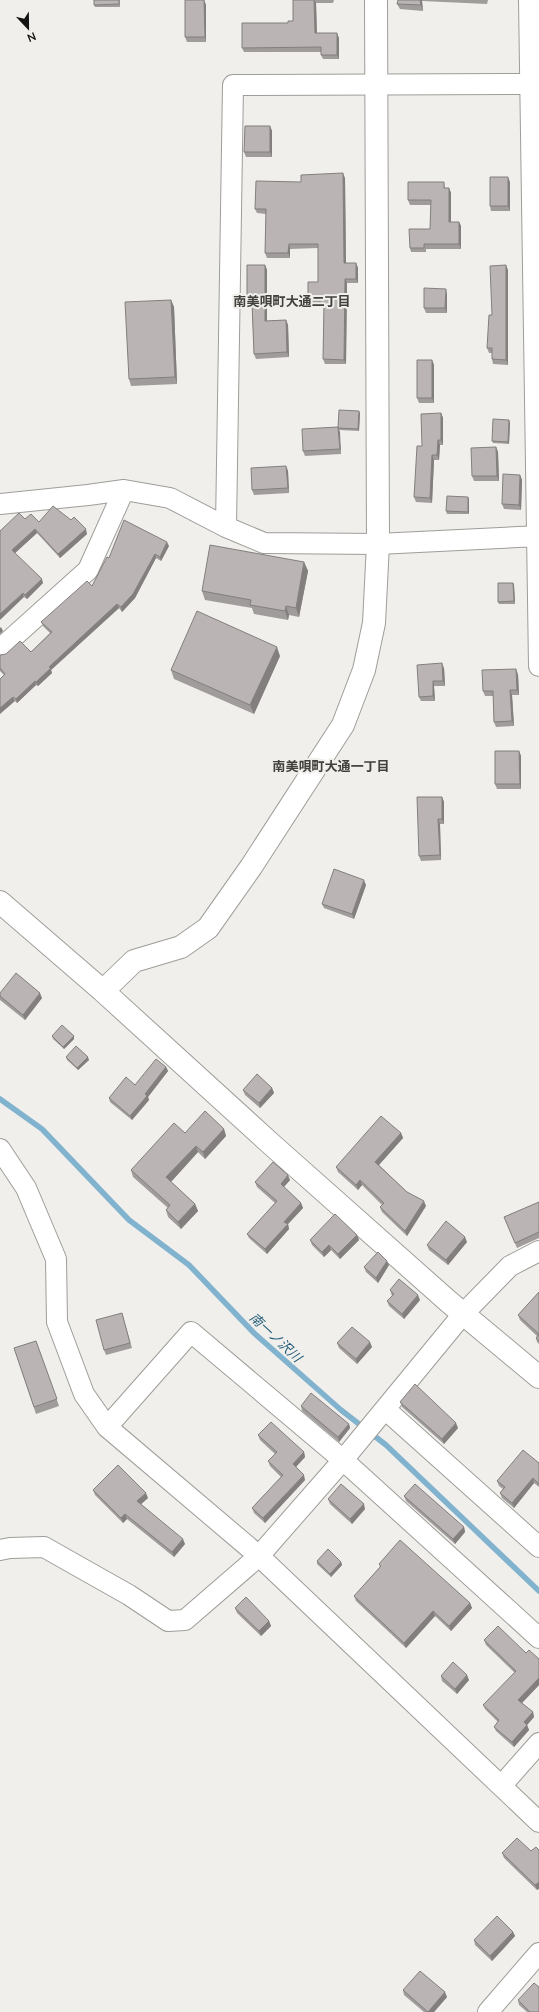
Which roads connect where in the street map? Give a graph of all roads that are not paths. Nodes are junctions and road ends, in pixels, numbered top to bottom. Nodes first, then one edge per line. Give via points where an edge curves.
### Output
1 (376, 0) edge
2 (530, 0) edge
3 (535, 84) edge
4 (376, 86) junction
5 (124, 490) junction
6 (0, 504) edge
7 (226, 527) junction
8 (538, 536) edge
9 (378, 544) junction
10 (0, 649) edge
11 (539, 666) edge
12 (0, 902) edge
13 (103, 991) junction
14 (0, 1149) edge
15 (539, 1251) edge
16 (463, 1314) junction
17 (539, 1378) edge
18 (381, 1414) junction
19 (107, 1427) junction
20 (343, 1460) junction
21 (539, 1547) edge
22 (0, 1550) edge
23 (259, 1556) junction
24 (539, 1638) edge
25 (539, 1743) edge
26 (502, 1785) junction
27 (539, 1822) edge
28 (539, 1953) edge
29 (488, 2012) edge

1 - 4 street
2 - 3 street
3 - 4 street
3 - 8 street
4 - 7 street via 233,85
4 - 9 street
5 - 6 street
5 - 7 street via 170,498
5 - 10 street via 88,570
7 - 9 street via 264,543
8 - 9 street
8 - 11 street
9 - 13 street via 374,623 364,670 343,725 251,867 208,928 181,947 134,961
12 - 13 street
13 - 16 street
14 - 19 street via 26,1188 56,1259 57,1322 84,1394
15 - 16 street via 510,1266
16 - 17 street
16 - 18 street
18 - 20 street
18 - 21 street
19 - 20 street via 191,1332
19 - 23 street
20 - 23 street
20 - 24 street
22 - 23 street via 44,1547 129,1595 168,1621 185,1620
23 - 26 street
25 - 26 street
26 - 27 street
28 - 29 street

